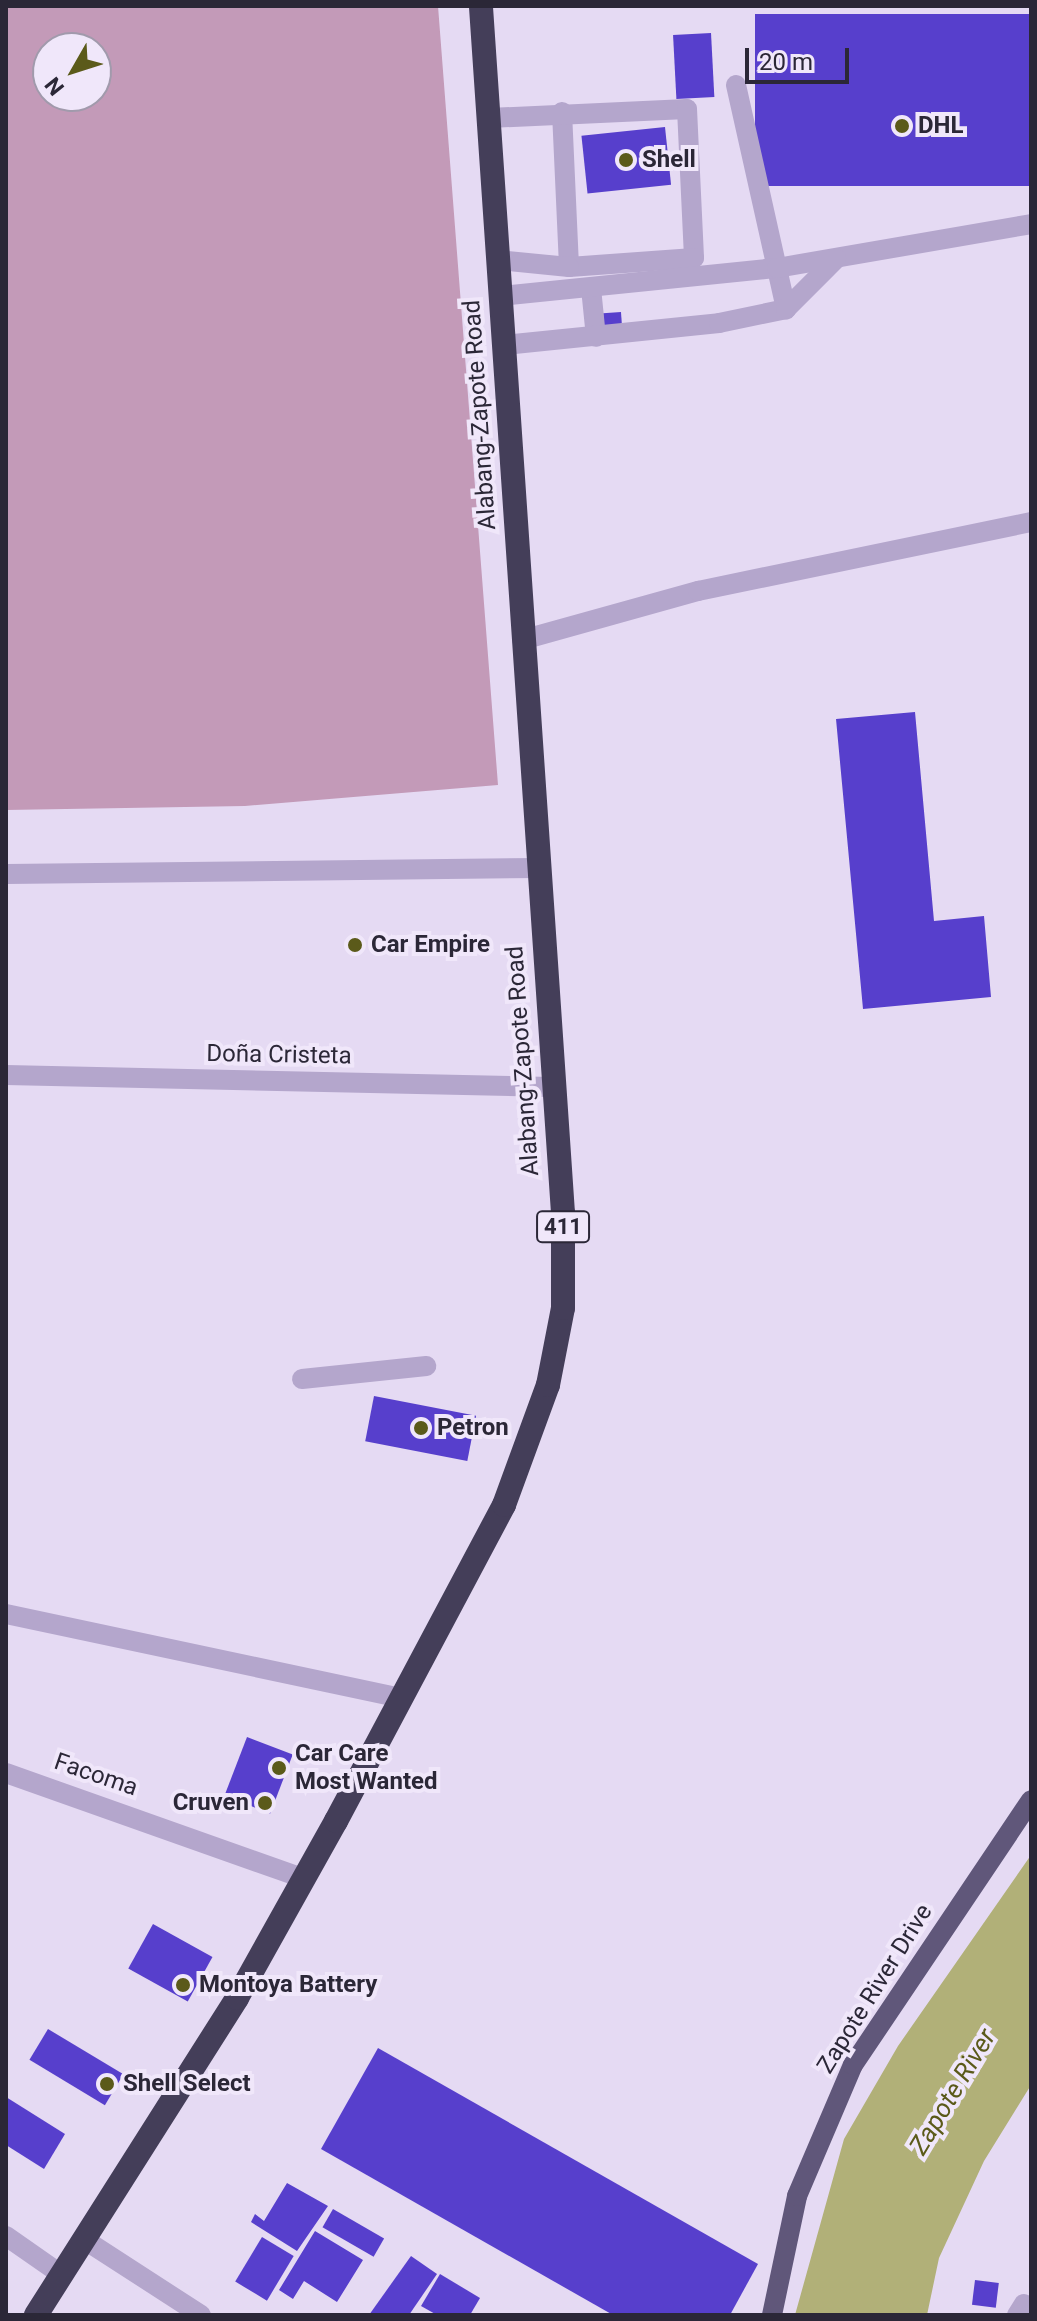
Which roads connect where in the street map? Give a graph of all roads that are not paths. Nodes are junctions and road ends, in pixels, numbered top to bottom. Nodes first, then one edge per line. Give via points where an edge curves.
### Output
1 (481, 6) edge
2 (736, 85) dead end
3 (562, 112) junction
4 (489, 118) junction
5 (1031, 224) edge
6 (836, 259) junction
7 (497, 260) junction
8 (569, 267) junction
9 (777, 268) junction
10 (591, 288) junction
11 (500, 296) junction
12 (786, 309) junction
13 (596, 337) junction
14 (504, 345) junction
15 (1031, 522) edge
16 (522, 640) junction
17 (538, 868) junction
18 (6, 874) edge
19 (6, 1075) edge
20 (551, 1087) junction
21 (426, 1366) dead end
22 (302, 1379) dead end
23 (6, 1614) edge
24 (401, 1698) junction
25 (6, 1773) edge
26 (1031, 1800) edge
27 (303, 1878) junction
28 (6, 2236) edge
29 (85, 2240) junction
30 (62, 2275) junction
31 (36, 2315) edge
32 (201, 2315) edge
33 (772, 2315) edge

1 - 4 highway, Alabang-Zapote Road / 411
2 - 9 street
3 - 4 street
3 - 8 street
3 - 8 street via 687,109 694,258
4 - 7 highway, Alabang-Zapote Road / 411
5 - 6 street
6 - 9 street
6 - 12 street
7 - 8 street
7 - 11 highway, Alabang-Zapote Road / 411
9 - 10 street
9 - 12 street
10 - 11 street
10 - 13 street
11 - 14 highway, Alabang-Zapote Road / 411
12 - 13 street
13 - 14 street
14 - 16 highway, Alabang-Zapote Road / 411
15 - 16 street via 698,591
16 - 17 highway, Alabang-Zapote Road / 411
17 - 18 street
17 - 20 highway, Alabang-Zapote Road / 411
19 - 20 street, Doña Cristeta
20 - 24 highway, Alabang-Zapote Road / 411 via 563,1292 548,1385 504,1505
21 - 22 street
23 - 24 street
24 - 27 highway, Alabang-Zapote Road / 411
25 - 27 street, Facoma
26 - 33 main road, Zapote River Drive via 853,2065 797,2196
27 - 29 highway, Alabang-Zapote Road / 411 via 237,1998
28 - 30 street
29 - 30 highway, Alabang-Zapote Road / 411
29 - 32 street
30 - 31 highway, Alabang-Zapote Road / 411

